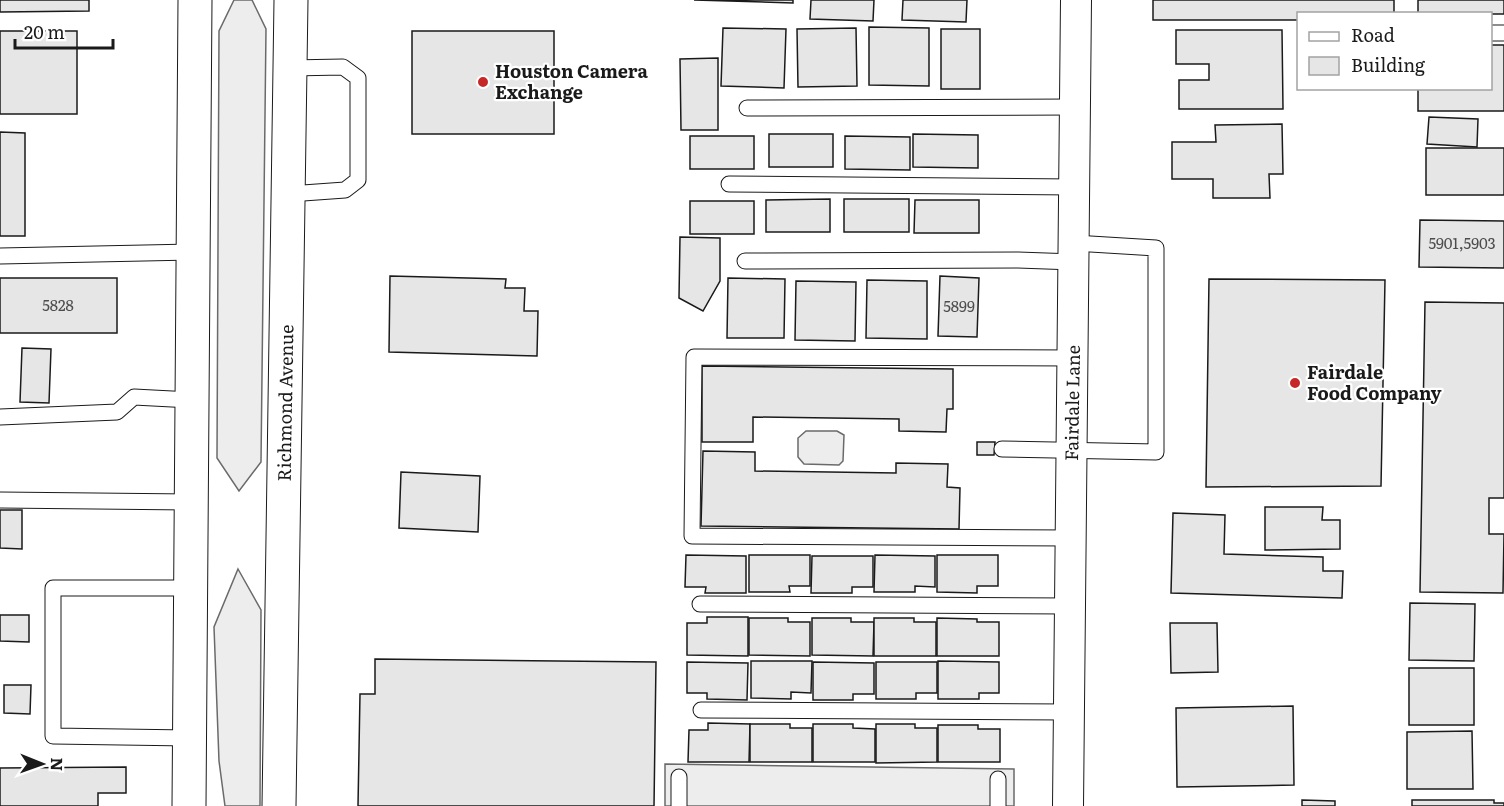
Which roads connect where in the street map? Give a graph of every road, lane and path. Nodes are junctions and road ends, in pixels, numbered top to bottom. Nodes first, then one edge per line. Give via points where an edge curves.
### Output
1 (195, 0) edge
2 (291, 0) edge
3 (1076, 0) edge
4 (290, 68) junction
5 (1075, 107) junction
6 (747, 108) dead end
7 (729, 184) dead end
8 (1075, 187) junction
9 (289, 194) junction
10 (192, 252) junction
11 (1074, 253) junction
12 (0, 256) edge
13 (745, 261) dead end
14 (1073, 358) junction
15 (191, 400) junction
16 (0, 417) edge
17 (1002, 449) dead end
18 (1072, 451) junction
19 (0, 500) edge
20 (190, 502) junction
21 (1072, 538) junction
22 (189, 588) junction
23 (700, 604) dead end
24 (1071, 606) junction
25 (701, 710) dead end
26 (1070, 712) junction
27 (189, 738) junction
28 (679, 777) dead end
29 (998, 779) dead end
30 (189, 806) edge
31 (279, 806) edge
32 (679, 806) edge
33 (998, 806) edge
34 (1068, 806) edge

1 - 10 main road
2 - 4 main road, Richmond Avenue
3 - 5 street, Fairdale Lane
4 - 9 main road, Richmond Avenue
4 - 9 lane via 343,67 358,78 358,180 345,190
5 - 6 lane
5 - 8 street, Fairdale Lane
7 - 8 lane
8 - 11 street, Fairdale Lane
9 - 31 main road, Richmond Avenue
10 - 12 lane
10 - 15 main road
11 - 13 lane via 1018,260
11 - 14 street, Fairdale Lane
11 - 18 lane via 1156,248 1156,452
14 - 18 street, Fairdale Lane
14 - 21 lane via 694,357 692,536
15 - 16 lane via 134,397 117,412
15 - 20 main road
17 - 18 lane
18 - 21 street, Fairdale Lane
19 - 20 lane
20 - 22 main road
21 - 24 street, Fairdale Lane
22 - 27 main road
22 - 27 lane via 53,588 53,736
23 - 24 lane
24 - 26 street, Fairdale Lane
25 - 26 lane
26 - 34 street, Fairdale Lane
27 - 30 main road
28 - 32 lane
29 - 33 lane

